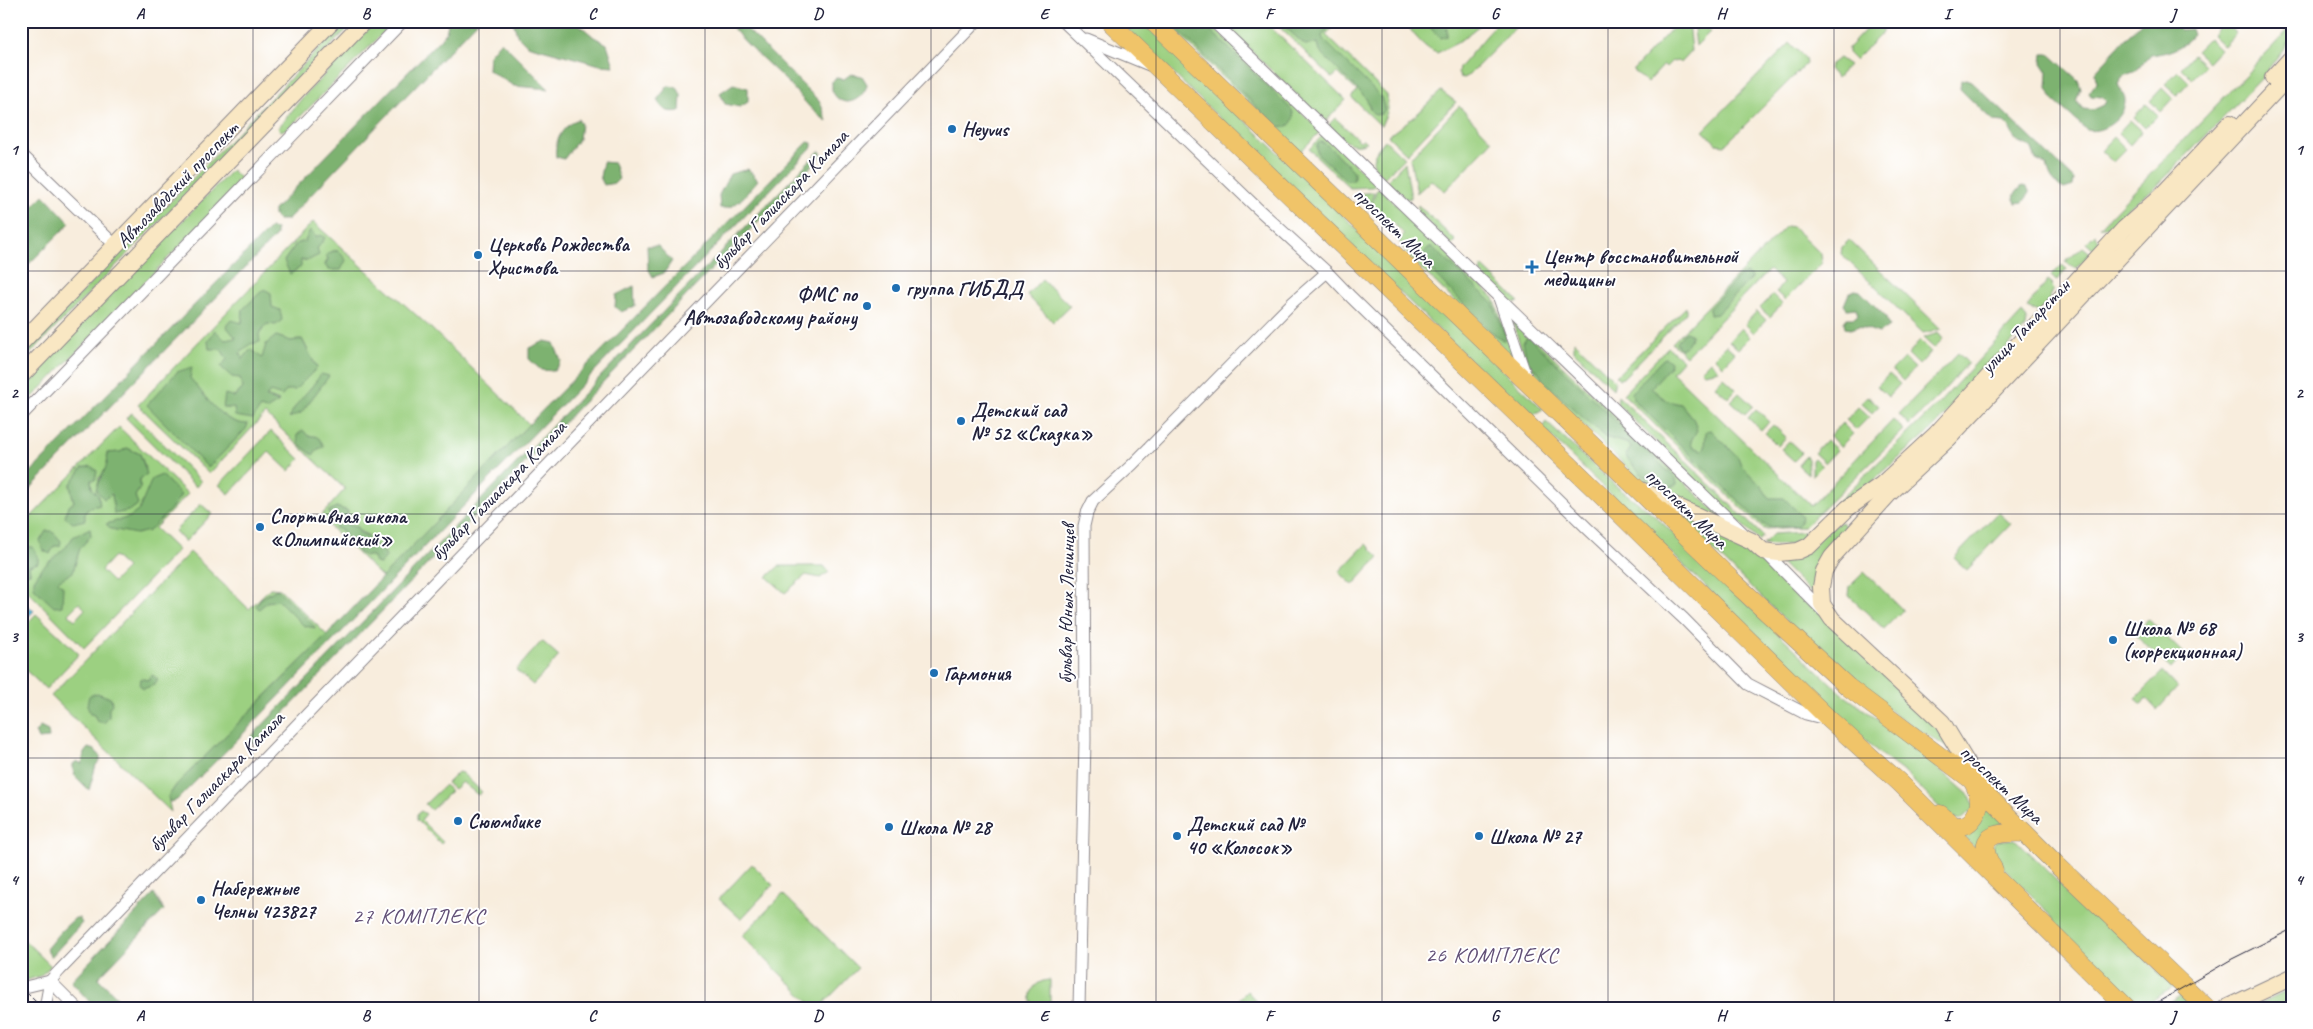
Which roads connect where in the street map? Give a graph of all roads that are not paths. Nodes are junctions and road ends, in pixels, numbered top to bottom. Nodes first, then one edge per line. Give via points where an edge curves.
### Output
1 (332, 21) edge
2 (364, 21) edge
3 (404, 21) edge
4 (1063, 21) edge
5 (1108, 21) edge
6 (1152, 21) edge
7 (1213, 21) edge
8 (977, 23) edge
9 (1079, 36) junction
10 (2292, 57) edge
11 (1158, 69) junction
12 (2292, 73) edge
13 (21, 154) edge
14 (115, 245) junction
15 (1328, 272) junction
16 (1498, 295) junction
17 (21, 343) edge
18 (21, 376) edge
19 (1528, 383) junction
20 (1561, 415) junction
21 (21, 416) edge
22 (1540, 437) junction
23 (1636, 488) junction
24 (1848, 508) junction
25 (1862, 525) junction
26 (1758, 546) junction
27 (1832, 619) junction
28 (1830, 720) junction
29 (1973, 781) junction
30 (1900, 783) junction
31 (2025, 833) junction
32 (2003, 885) junction
33 (2292, 977) edge
34 (50, 981) junction
35 (21, 988) edge
36 (45, 1008) edge
37 (77, 1008) edge
38 (1080, 1008) edge
39 (2127, 1008) edge
40 (2207, 1008) edge
41 (2226, 1008) edge

1 - 14 street, Автозаводский проспект
2 - 18 street, Автозаводский проспект
3 - 21 street
4 - 9 street
5 - 11 main road
6 - 19 main road, проспект Мира
7 - 16 street
8 - 34 street, бульвар Галиаскара Камала
9 - 11 street
9 - 15 street
10 - 24 street, улица Татарстан via 2160,197 2124,230 1936,434 1881,485
11 - 22 main road
12 - 25 street, улица Татарстан via 1948,439 1889,494
13 - 14 street
14 - 17 street, Автозаводский проспект
15 - 28 street via 1748,684 1806,714
15 - 38 street, бульвар Юных Ленинцев via 1293,302 1094,501 1087,512 1084,526 1085,740
16 - 19 street
16 - 26 street
19 - 20 main road, проспект Мира
20 - 22 main road via 1552,413 1542,418 1538,428
20 - 23 main road, проспект Мира
22 - 28 main road
23 - 26 street
23 - 29 main road, проспект Мира via 1848,687
24 - 25 street via 1849,520
24 - 26 street, улица Татарстан via 1809,546 1790,552
25 - 27 street, улица Татарстан via 1832,556 1824,571 1822,604
26 - 27 street
27 - 29 street via 1942,722 1965,760
28 - 30 main road
29 - 30 main road via 1980,798 1978,813 1974,820 1961,825 1954,825
29 - 31 main road, проспект Мира
30 - 32 main road
31 - 32 main road via 1996,834 1985,847 1986,856
31 - 40 main road, проспект Мира
32 - 39 main road
33 - 41 street
34 - 35 street
34 - 36 street
34 - 37 street

